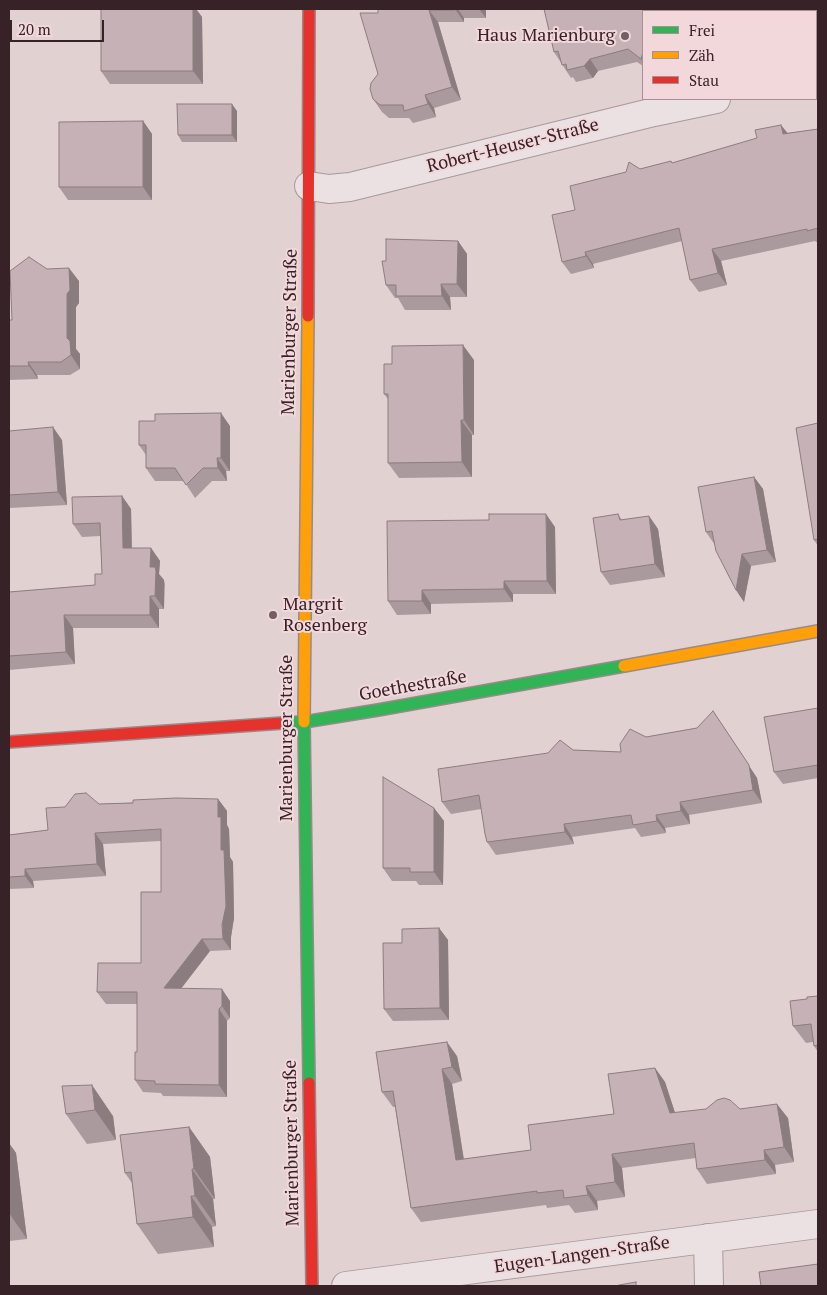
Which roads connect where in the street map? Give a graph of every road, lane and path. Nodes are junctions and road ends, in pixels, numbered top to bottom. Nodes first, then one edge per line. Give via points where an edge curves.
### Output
1 (309, 9) edge
2 (711, 100) edge
3 (309, 186) junction
4 (818, 631) edge
5 (304, 722) junction
6 (9, 742) edge
7 (818, 1224) edge
8 (708, 1238) junction
9 (312, 1286) edge
10 (346, 1286) edge
11 (708, 1286) edge

1 - 3 street, Marienburger Straße
2 - 3 street, Robert-Heuser-Straße via 350,186 329,189
3 - 5 street, Marienburger Straße
4 - 5 street, Goethestraße
5 - 6 street, Goethestraße
5 - 9 street, Marienburger Straße
7 - 8 street, Eugen-Langen-Straße
8 - 10 street, Eugen-Langen-Straße
8 - 11 street

